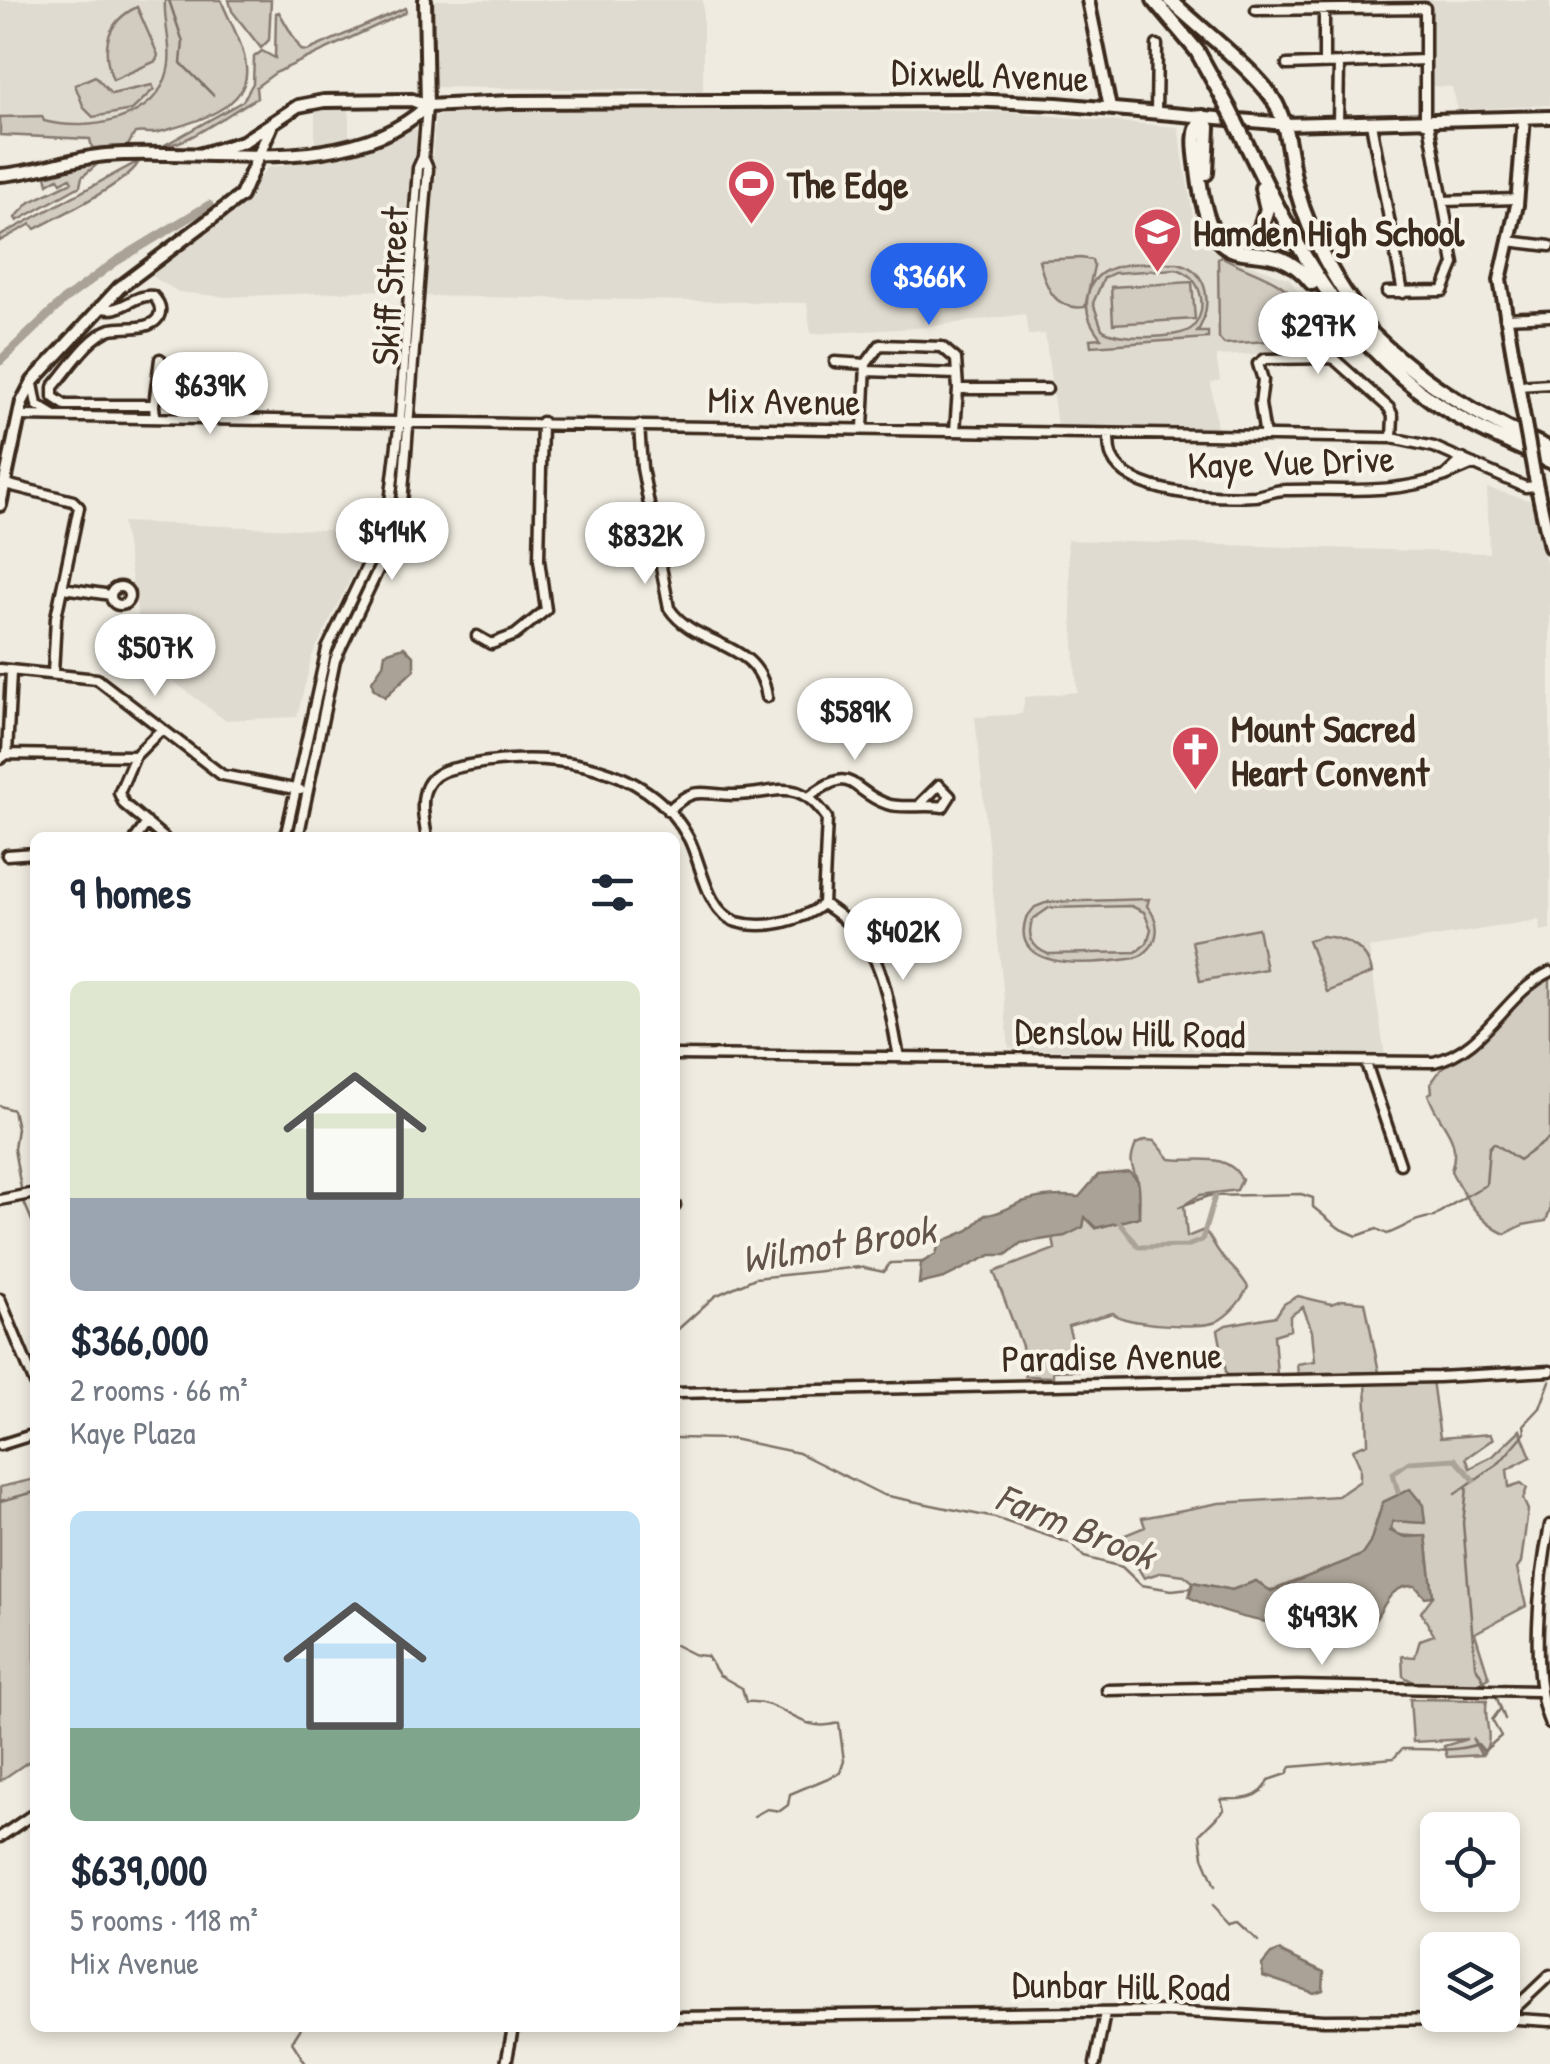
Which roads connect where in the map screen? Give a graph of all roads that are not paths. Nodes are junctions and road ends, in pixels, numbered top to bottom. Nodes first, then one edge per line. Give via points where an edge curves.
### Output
1 (425, 0) edge
2 (1088, 0) edge
3 (1154, 0) edge
4 (1168, 0) edge
5 (1256, 10) dead end
6 (1324, 10) junction
7 (1156, 45) dead end
8 (1424, 60) junction
9 (1338, 63) junction
10 (1324, 64) junction
11 (1287, 65) dead end
12 (427, 106) junction
13 (1110, 108) junction
14 (1233, 108) junction
15 (290, 109) junction
16 (1156, 113) junction
17 (1203, 117) junction
18 (1550, 117) edge
19 (1524, 118) junction
20 (1372, 123) junction
21 (1427, 123) junction
22 (1285, 124) junction
23 (1338, 124) junction
24 (1246, 135) junction
25 (1250, 152) junction
26 (202, 154) junction
27 (258, 156) junction
28 (0, 175) edge
29 (1518, 199) junction
30 (1443, 201) junction
31 (1508, 241) junction
32 (1550, 246) edge
33 (1386, 292) dead end
34 (1403, 293) junction
35 (100, 307) junction
36 (1550, 316) edge
37 (1506, 318) junction
38 (1350, 325) junction
39 (1387, 349) junction
40 (160, 359) dead end
41 (836, 362) dead end
42 (866, 368) junction
43 (957, 374) junction
44 (33, 381) junction
45 (1550, 384) edge
46 (1518, 386) junction
47 (1048, 389) dead end
48 (958, 390) junction
49 (154, 404) junction
50 (20, 416) junction
51 (62, 417) junction
52 (154, 417) junction
53 (404, 420) junction
54 (542, 422) junction
55 (639, 424) junction
56 (863, 428) junction
57 (954, 432) junction
58 (1109, 434) junction
59 (1265, 436) junction
60 (1392, 438) junction
61 (1550, 449) edge
62 (1463, 459) junction
63 (1550, 460) edge
64 (1474, 464) junction
65 (1444, 476) junction
66 (5, 484) junction
67 (1537, 486) junction
68 (390, 503) junction
69 (402, 504) junction
70 (0, 505) edge
71 (1550, 547) edge
72 (63, 588) junction
73 (111, 595) dead end
74 (351, 598) junction
75 (362, 604) junction
76 (477, 636) dead end
77 (330, 642) junction
78 (340, 646) junction
79 (0, 669) edge
80 (11, 672) junction
81 (53, 673) junction
82 (767, 697) dead end
83 (162, 729) junction
84 (4, 756) edge
85 (136, 756) junction
86 (295, 790) junction
87 (307, 792) junction
88 (809, 798) junction
89 (920, 803) dead end
90 (668, 811) junction
91 (148, 824) junction
92 (141, 832) edge
93 (157, 832) edge
94 (286, 832) edge
95 (299, 832) edge
96 (427, 832) edge
97 (30, 854) edge
98 (7, 856) dead end
99 (823, 904) junction
100 (1550, 972) edge
101 (680, 1055) edge
102 (899, 1057) junction
103 (1366, 1063) junction
104 (1400, 1164) dead end
105 (30, 1194) edge
106 (0, 1200) edge
107 (0, 1299) edge
108 (1550, 1371) edge
109 (30, 1372) edge
110 (680, 1393) edge
111 (30, 1435) edge
112 (0, 1444) edge
113 (1550, 1526) edge
114 (1550, 1689) edge
115 (1108, 1690) dead end
116 (1538, 1691) junction
117 (1550, 1724) edge
118 (30, 1816) edge
119 (0, 1837) edge
120 (1550, 1975) edge
121 (1520, 2003) edge
122 (1105, 2013) junction
123 (680, 2016) edge
124 (1420, 2019) edge
125 (1520, 2019) edge
126 (1550, 2021) edge
127 (512, 2032) edge
128 (506, 2064) edge
129 (1095, 2064) edge

1 - 12 main road, Skiff Street
2 - 13 main road
3 - 14 highway
4 - 14 highway via 1204,48
4 - 22 highway via 1267,92
5 - 6 street
6 - 8 street via 1424,8
6 - 10 street
7 - 16 street
8 - 9 street
8 - 21 street
9 - 10 street
9 - 23 street
10 - 11 street
12 - 13 main road, Dixwell Avenue via 969,100
12 - 15 main road, Dixwell Avenue via 412,100
12 - 27 main road, Dixwell Avenue via 413,119 330,150
12 - 53 street, Skiff Street
13 - 16 main road, Dixwell Avenue
14 - 24 highway, bridge
15 - 26 main road, Dixwell Avenue via 242,142
15 - 27 main road via 268,132
16 - 17 main road, Dixwell Avenue
17 - 22 main road, Dixwell Avenue
17 - 25 highway via 1212,217 1217,230 1236,242 1260,234 1265,223 1264,194
17 - 38 highway via 1196,127 1197,161 1215,240 1295,266
18 - 19 main road, Dixwell Avenue
19 - 21 main road, Dixwell Avenue
19 - 29 main road
20 - 21 main road, Dixwell Avenue
20 - 23 main road, Dixwell Avenue
20 - 34 street
21 - 30 street
22 - 23 main road, Dixwell Avenue
22 - 39 highway via 1298,192 1320,249
24 - 25 highway
24 - 39 highway via 1323,276
25 - 38 highway via 1296,244
26 - 27 main road, Dixwell Avenue
26 - 28 main road, Dixwell Avenue via 108,155
27 - 35 main road via 242,196
29 - 30 street
29 - 31 main road
30 - 34 street via 1454,264 1448,284 1443,291
31 - 32 street
31 - 37 main road via 1501,271
33 - 34 street
35 - 44 main road
35 - 49 street via 111,310 144,295 153,296 160,312 148,325 100,335 54,387 55,399 70,405
36 - 37 street
37 - 46 main road
38 - 63 highway via 1435,403
39 - 61 highway via 1454,402
40 - 49 street
41 - 42 street
42 - 43 street
42 - 43 street via 880,345 942,347 955,356
42 - 56 street
43 - 48 street
44 - 50 main road
44 - 51 street via 36,405
45 - 46 street
46 - 67 main road, bridge
47 - 48 street
48 - 57 street
49 - 52 street
50 - 51 street, Mix Avenue
50 - 66 main road
51 - 52 street, Mix Avenue
52 - 53 street, Mix Avenue
53 - 54 street, Mix Avenue
53 - 68 street
53 - 69 street
54 - 55 street, Mix Avenue
54 - 76 street via 539,560 546,610 504,640 491,644
55 - 56 street, Mix Avenue
55 - 82 street via 669,608 682,626 747,656
56 - 57 street, Mix Avenue
57 - 58 street, Mix Avenue
58 - 59 street, Mix Avenue
58 - 65 street, Kaye Vue Drive via 1112,458 1121,468 1185,495 1384,491
59 - 60 street, Mix Avenue
59 - 60 street via 1258,364 1264,358 1333,358 1392,412
60 - 62 street, Mix Avenue
62 - 64 street, Mix Avenue
62 - 65 street, Kaye Vue Drive
64 - 65 street, Kaye Vue Drive
64 - 67 street, Mix Avenue via 1525,488
66 - 70 main road
66 - 72 street via 79,507
67 - 71 main road
68 - 69 street
68 - 74 street
69 - 75 street
72 - 73 street
72 - 81 street
74 - 75 street
74 - 77 street
75 - 78 street
77 - 78 street
77 - 86 street
78 - 87 street
79 - 80 street
80 - 81 street
80 - 84 street
81 - 83 street via 97,679
83 - 85 street
83 - 86 street via 222,776
84 - 85 street
85 - 91 street via 119,792
86 - 87 street
86 - 94 street
87 - 95 street
88 - 89 street via 846,780 886,804
88 - 90 street via 780,788 736,795 696,791
88 - 99 street via 827,818
90 - 96 street via 618,774 536,761 438,774 423,791
90 - 99 street via 688,836 725,915 752,923 798,920
91 - 92 street
91 - 93 street
97 - 98 street
99 - 102 street via 871,946 882,969
100 - 103 street, Denslow Hill Road via 1524,988 1457,1055
101 - 102 street, Denslow Hill Road
102 - 103 street, Denslow Hill Road
103 - 104 street
105 - 106 street
107 - 109 street
108 - 110 street, Paradise Avenue
111 - 112 street
113 - 116 street
114 - 116 street
115 - 116 street
116 - 117 street
118 - 119 street
120 - 121 street
122 - 123 street, Dunbar Hill Road
122 - 124 street, Dunbar Hill Road
122 - 129 street
125 - 126 street, Dunbar Hill Road
127 - 128 street

